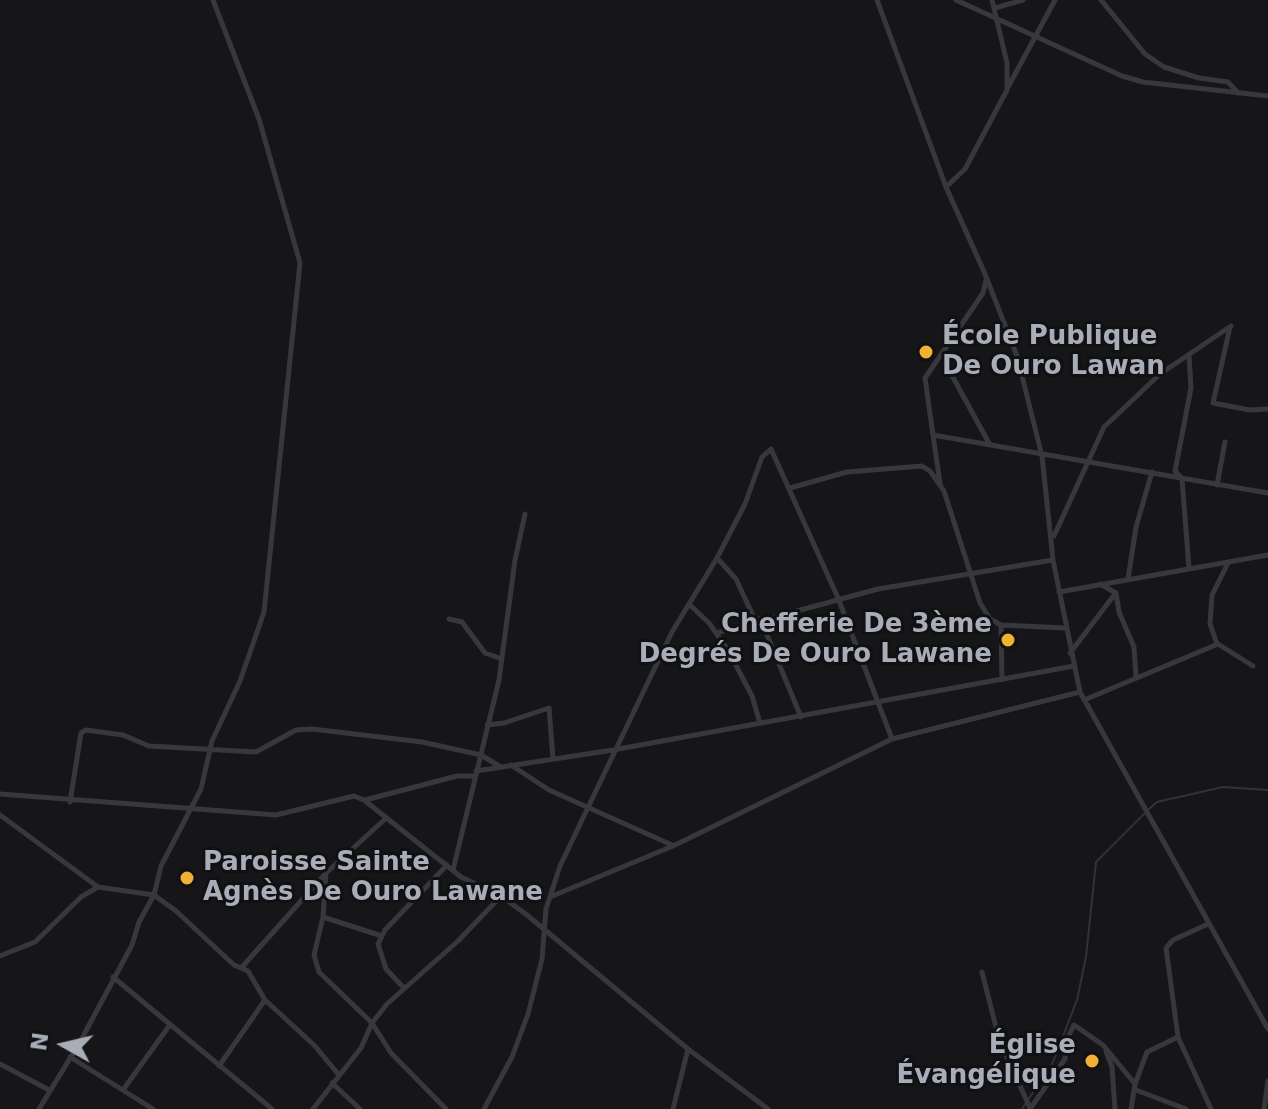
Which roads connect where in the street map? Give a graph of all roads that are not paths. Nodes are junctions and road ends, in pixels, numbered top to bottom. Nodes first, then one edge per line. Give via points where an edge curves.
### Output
1 (213, 0) edge
2 (877, 0) edge
3 (956, 0) edge
4 (992, 0) edge
5 (1023, 0) edge
6 (1055, 0) edge
7 (1101, 0) edge
8 (995, 8) junction
9 (999, 20) junction
10 (1036, 36) junction
11 (1007, 90) junction
12 (1239, 93) junction
13 (1268, 96) edge
14 (946, 187) junction
15 (985, 274) junction
16 (1189, 355) junction
17 (950, 372) dead end
18 (1268, 409) edge
19 (933, 435) junction
20 (1225, 442) dead end
21 (991, 446) junction
22 (1042, 456) junction
23 (1087, 459) junction
24 (1152, 472) junction
25 (1182, 479) junction
26 (940, 484) junction
27 (1217, 485) junction
28 (790, 488) junction
29 (1268, 493) edge
30 (525, 514) dead end
31 (1053, 537) junction
32 (1268, 555) edge
33 (717, 558) junction
34 (1053, 560) junction
35 (1229, 562) junction
36 (1189, 568) junction
37 (972, 572) junction
38 (1128, 579) junction
39 (1099, 584) junction
40 (1059, 592) junction
41 (1116, 593) junction
42 (838, 598) junction
43 (691, 606) junction
44 (449, 619) dead end
45 (757, 619) junction
46 (1001, 625) junction
47 (1065, 628) junction
48 (716, 633) junction
49 (1218, 644) junction
50 (1070, 653) junction
51 (499, 658) junction
52 (1074, 666) junction
53 (1253, 666) dead end
54 (1136, 677) junction
55 (1002, 680) junction
56 (1080, 692) junction
57 (1084, 700) junction
58 (878, 703) junction
59 (801, 717) junction
60 (760, 723) junction
61 (487, 725) junction
62 (892, 739) junction
63 (211, 750) junction
64 (613, 750) junction
65 (481, 755) junction
66 (553, 759) junction
67 (511, 765) junction
68 (500, 767) junction
69 (474, 774) junction
70 (0, 794) edge
71 (364, 800) junction
72 (70, 802) junction
73 (587, 808) junction
74 (189, 809) junction
75 (0, 815) edge
76 (384, 820) junction
77 (673, 846) junction
78 (450, 868) junction
79 (326, 873) junction
80 (98, 887) junction
81 (154, 895) junction
82 (501, 896) junction
83 (549, 898) junction
84 (323, 917) junction
85 (1208, 924) junction
86 (545, 932) junction
87 (382, 936) junction
88 (0, 956) edge
89 (242, 967) junction
90 (982, 972) dead end
91 (113, 977) junction
92 (403, 987) junction
93 (265, 1000) junction
94 (372, 1023) junction
95 (169, 1026) junction
96 (1268, 1029) edge
97 (1178, 1037) junction
98 (1103, 1045) junction
99 (688, 1049) junction
100 (70, 1057) junction
101 (0, 1064) edge
102 (219, 1066) junction
103 (339, 1075) junction
104 (1268, 1081) edge
105 (332, 1083) junction
106 (1136, 1087) junction
107 (49, 1090) junction
108 (123, 1090) junction
109 (39, 1109) edge
110 (153, 1109) edge
111 (272, 1109) edge
112 (313, 1109) edge
113 (360, 1109) edge
114 (446, 1109) edge
115 (484, 1109) edge
116 (673, 1109) edge
117 (768, 1109) edge
118 (1030, 1109) edge
119 (1115, 1109) edge
120 (1131, 1109) edge
121 (1186, 1109) edge
122 (1211, 1109) edge
123 (1264, 1109) edge

1 - 63 street via 259,119 300,263 264,612
2 - 14 street
3 - 9 street
4 - 8 street
5 - 8 street
6 - 10 street
7 - 12 street via 1145,54 1164,67 1228,82
8 - 9 street
9 - 10 street
9 - 11 street
10 - 11 street
10 - 12 street via 1133,79
11 - 14 street via 965,169
12 - 13 street
14 - 15 street
15 - 19 street via 983,293 925,378
15 - 22 street via 1017,356
16 - 18 street via 1231,326 1213,403
16 - 23 street via 1104,427
16 - 25 street via 1191,388 1175,471
17 - 21 street
19 - 21 street
19 - 26 street
20 - 27 street
21 - 22 street
22 - 23 street
22 - 31 street
23 - 24 street
23 - 31 street
24 - 25 street
24 - 38 street
25 - 27 street
25 - 36 street
26 - 28 street via 930,471 912,465 832,475
26 - 37 street
27 - 29 street
28 - 33 street via 775,450 766,452
28 - 42 street
30 - 51 street
31 - 34 street
32 - 35 street
33 - 43 street
33 - 45 street via 736,579
34 - 37 street
34 - 40 street
35 - 36 street
35 - 49 street via 1212,595 1210,624
36 - 38 street
37 - 42 street
37 - 46 street via 984,612
38 - 39 street
39 - 40 street
39 - 41 street
40 - 47 street
41 - 50 street
41 - 54 street via 1134,647
42 - 45 street
42 - 58 street
43 - 48 street
43 - 64 street via 672,632
44 - 51 street via 462,622 485,653
45 - 48 street
45 - 59 street
46 - 47 street
46 - 55 street
47 - 50 street
48 - 60 street via 742,675
49 - 53 street
49 - 54 street
50 - 52 street
51 - 61 street
52 - 55 street
52 - 56 street
54 - 57 street
55 - 58 street
56 - 57 street
56 - 62 street
57 - 85 street
58 - 59 street
58 - 62 street
59 - 60 street
60 - 64 street
61 - 65 street
61 - 66 street via 549,708
62 - 77 street
63 - 65 street via 256,752 296,730 312,729
63 - 72 street via 149,746 123,735 82,730
63 - 74 street via 201,789
64 - 66 street
64 - 73 street
65 - 68 street
65 - 69 street
66 - 67 street
67 - 68 street
67 - 73 street
68 - 69 street
69 - 71 street
69 - 78 street
70 - 72 street
71 - 74 street via 354,796 276,815
71 - 76 street
72 - 74 street
73 - 77 street
73 - 83 street
74 - 81 street via 161,866
75 - 80 street
76 - 78 street
76 - 79 street
77 - 83 street
78 - 82 street
78 - 87 street
79 - 84 street
79 - 89 street
80 - 81 street
80 - 88 street via 35,942
81 - 89 street
81 - 91 street
82 - 86 street
82 - 92 street
83 - 86 street
84 - 87 street
84 - 94 street via 314,955 319,972
85 - 96 street
85 - 97 street via 1166,948
86 - 99 street
86 - 115 street via 528,1014
87 - 92 street via 379,956
89 - 93 street
90 - 118 street via 999,1039
91 - 95 street
91 - 100 street
92 - 94 street
93 - 102 street
93 - 103 street
94 - 103 street via 361,1048
94 - 114 street via 391,1053
95 - 102 street
95 - 108 street
97 - 106 street via 1147,1052
97 - 122 street
98 - 106 street
98 - 118 street via 1074,1025 1065,1059
98 - 119 street via 1112,1067
99 - 116 street
99 - 117 street
100 - 107 street
100 - 108 street
101 - 107 street
102 - 111 street
103 - 105 street
104 - 123 street
105 - 112 street
105 - 113 street
106 - 120 street
106 - 121 street
107 - 109 street
108 - 110 street

